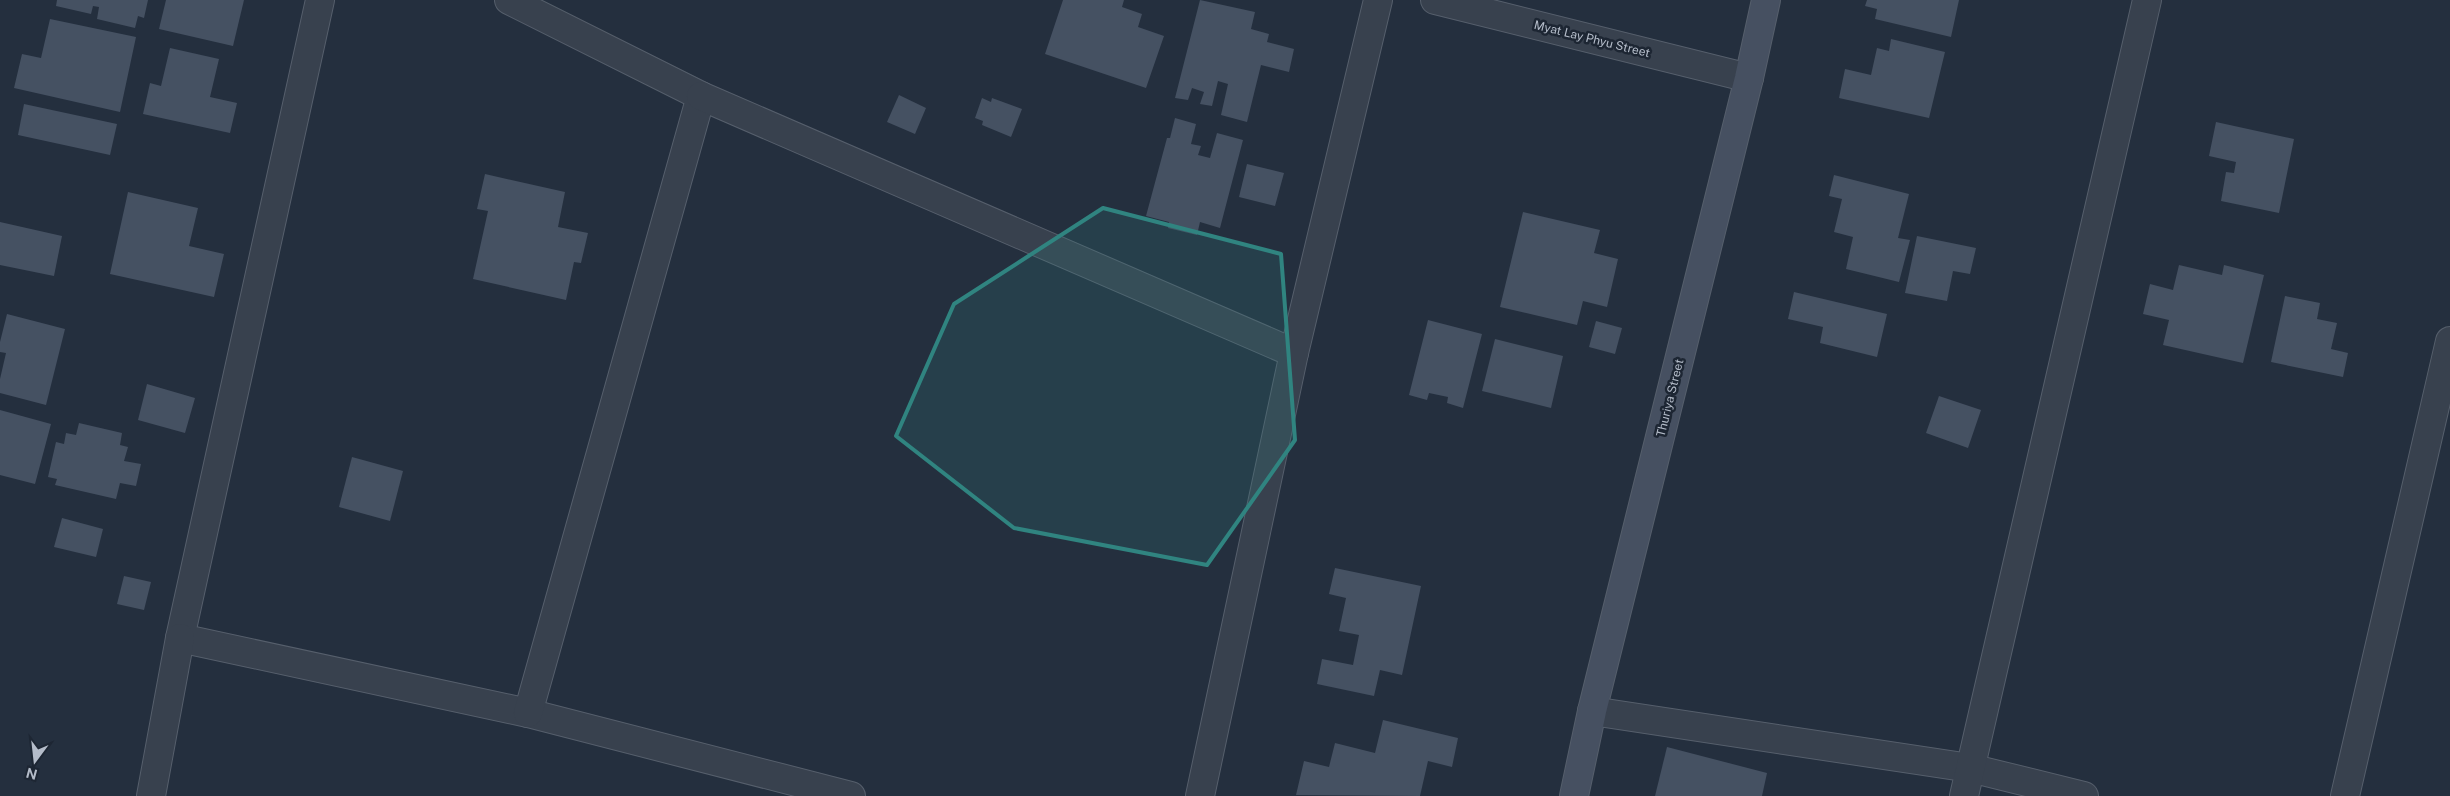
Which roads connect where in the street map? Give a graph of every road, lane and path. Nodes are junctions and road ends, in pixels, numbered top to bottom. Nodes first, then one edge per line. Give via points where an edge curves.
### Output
1 (320, 0) edge
2 (509, 0) edge
3 (1378, 0) edge
4 (1435, 0) edge
5 (1766, 0) edge
6 (2147, 0) edge
7 (1749, 78) junction
8 (701, 96) junction
9 (2450, 341) edge
10 (1294, 353) junction
11 (180, 638) junction
12 (1592, 711) junction
13 (528, 712) junction
14 (1970, 768) junction
15 (151, 796) edge
16 (851, 796) edge
17 (1200, 796) edge
18 (1574, 796) edge
19 (1964, 796) edge
20 (2084, 796) edge
21 (2345, 796) edge

1 - 11 street
2 - 8 street
3 - 10 street
4 - 7 street, Myat Lay Phyu Street
5 - 7 street, Thuriya Street
6 - 14 street
7 - 12 street, Thuriya Street
8 - 10 street
8 - 13 street
9 - 21 street
10 - 17 street
11 - 13 street
11 - 15 street
12 - 14 street
12 - 18 street, Thuriya Street
13 - 16 street
14 - 19 street
14 - 20 street

